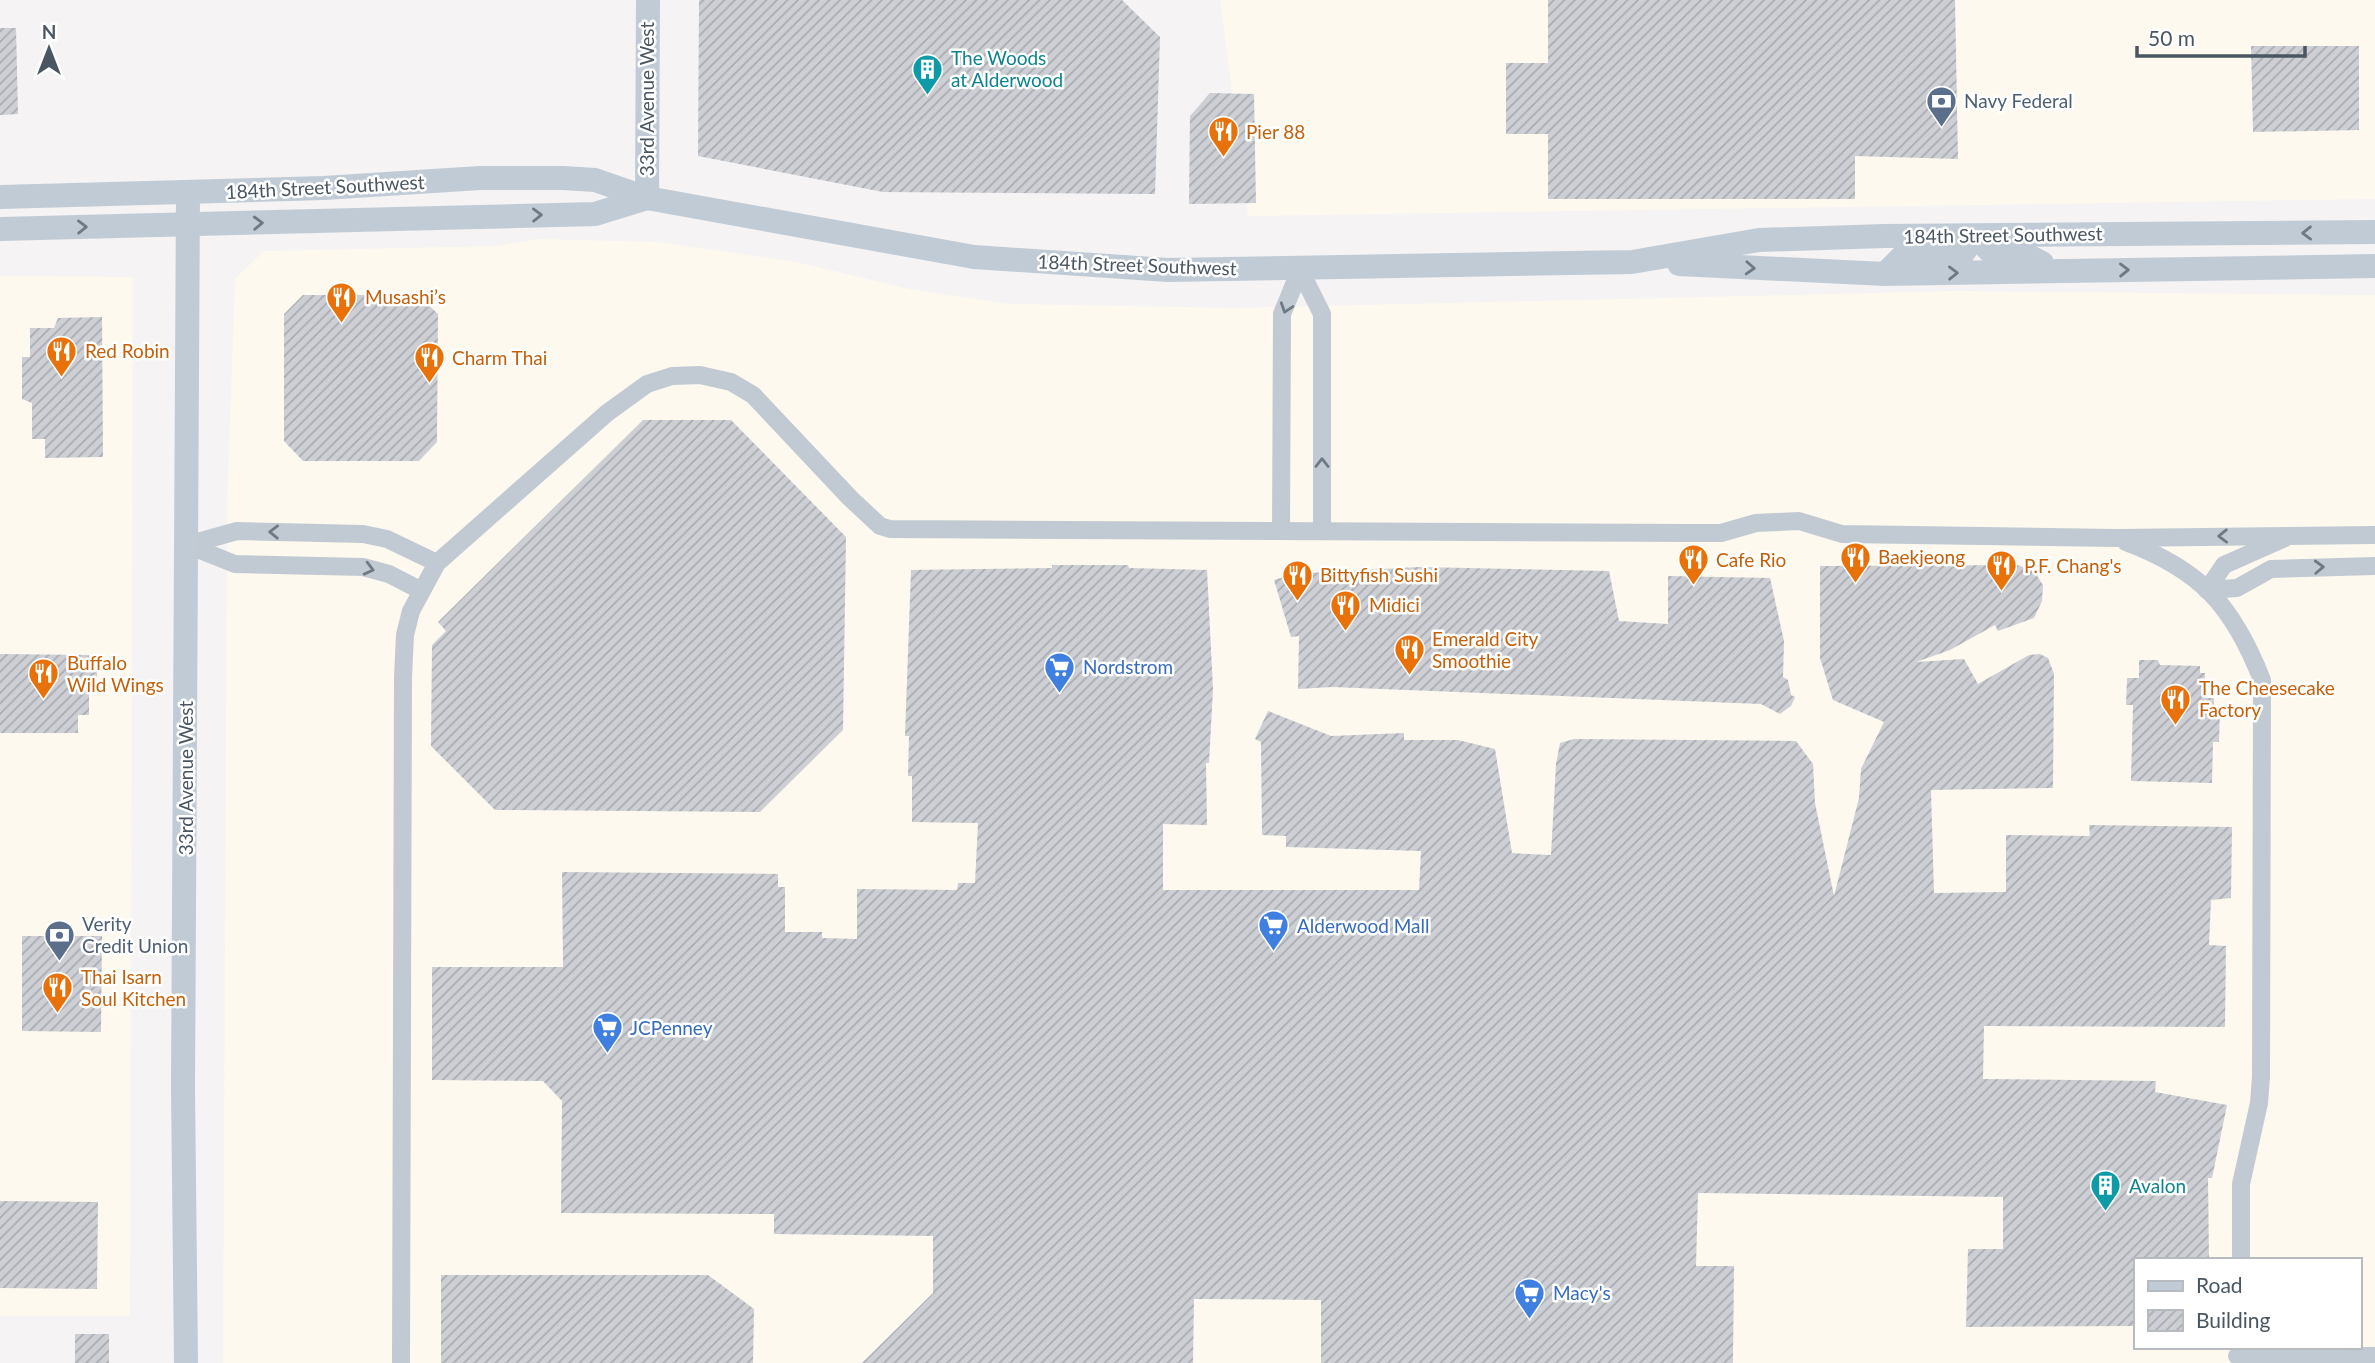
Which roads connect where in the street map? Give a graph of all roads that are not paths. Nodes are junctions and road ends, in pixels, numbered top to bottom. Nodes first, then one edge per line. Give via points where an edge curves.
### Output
1 (648, 0) edge
2 (188, 193) junction
3 (0, 197) edge
4 (647, 198) junction
5 (190, 225) junction
6 (0, 229) edge
7 (2375, 232) edge
8 (1975, 236) junction
9 (1632, 262) junction
10 (2375, 266) edge
11 (1300, 270) junction
12 (2056, 270) junction
13 (1885, 274) junction
14 (1281, 531) junction
15 (1322, 531) junction
16 (2375, 535) edge
17 (2291, 536) junction
18 (2116, 538) junction
19 (187, 545) junction
20 (437, 563) junction
21 (2375, 566) edge
22 (420, 590) junction
23 (2207, 590) junction
24 (2241, 1258) edge
25 (2237, 1355) edge
26 (2375, 1356) edge
27 (186, 1363) edge
28 (401, 1363) edge

1 - 4 main road, 33rd Avenue West
2 - 3 main road, 184th Street Southwest
2 - 4 main road, 184th Street Southwest via 562,178 595,180
2 - 5 main road, 33rd Avenue West
5 -> 4 main road, 184th Street Southwest via 595,214
4 - 11 main road, 184th Street Southwest via 975,257 1168,270
6 -> 5 main road, 184th Street Southwest
5 - 19 main road, 33rd Avenue West
7 -> 8 main road, 184th Street Southwest
8 - 9 main road, 184th Street Southwest via 1759,240
8 - 12 main road via 1992,253 2026,255
8 - 13 main road via 1963,253 1903,256
9 - 11 main road, 184th Street Southwest
9 -> 13 main road, 184th Street Southwest
12 -> 10 main road, 184th Street Southwest
11 -> 14 street via 1282,314
15 -> 11 street via 1322,314
13 -> 12 main road, 184th Street Southwest
14 - 15 street
14 - 20 street via 890,529 880,526 850,498 753,395 731,382 700,375 671,376 625,398
15 - 18 street via 1721,533 1756,523 1799,521 1842,534
16 - 17 street
17 -> 18 street
17 - 23 street via 2224,565
18 - 23 street via 2182,566
20 -> 19 street via 387,539 363,534 237,531
19 -> 22 street via 235,564 363,567
19 - 27 main road, 33rd Avenue West
20 - 22 street
23 -> 21 street via 2237,588 2271,569
22 - 28 street via 405,635 403,677
23 - 24 street via 2246,639 2262,680 2261,1077 2241,1184
25 - 26 street

